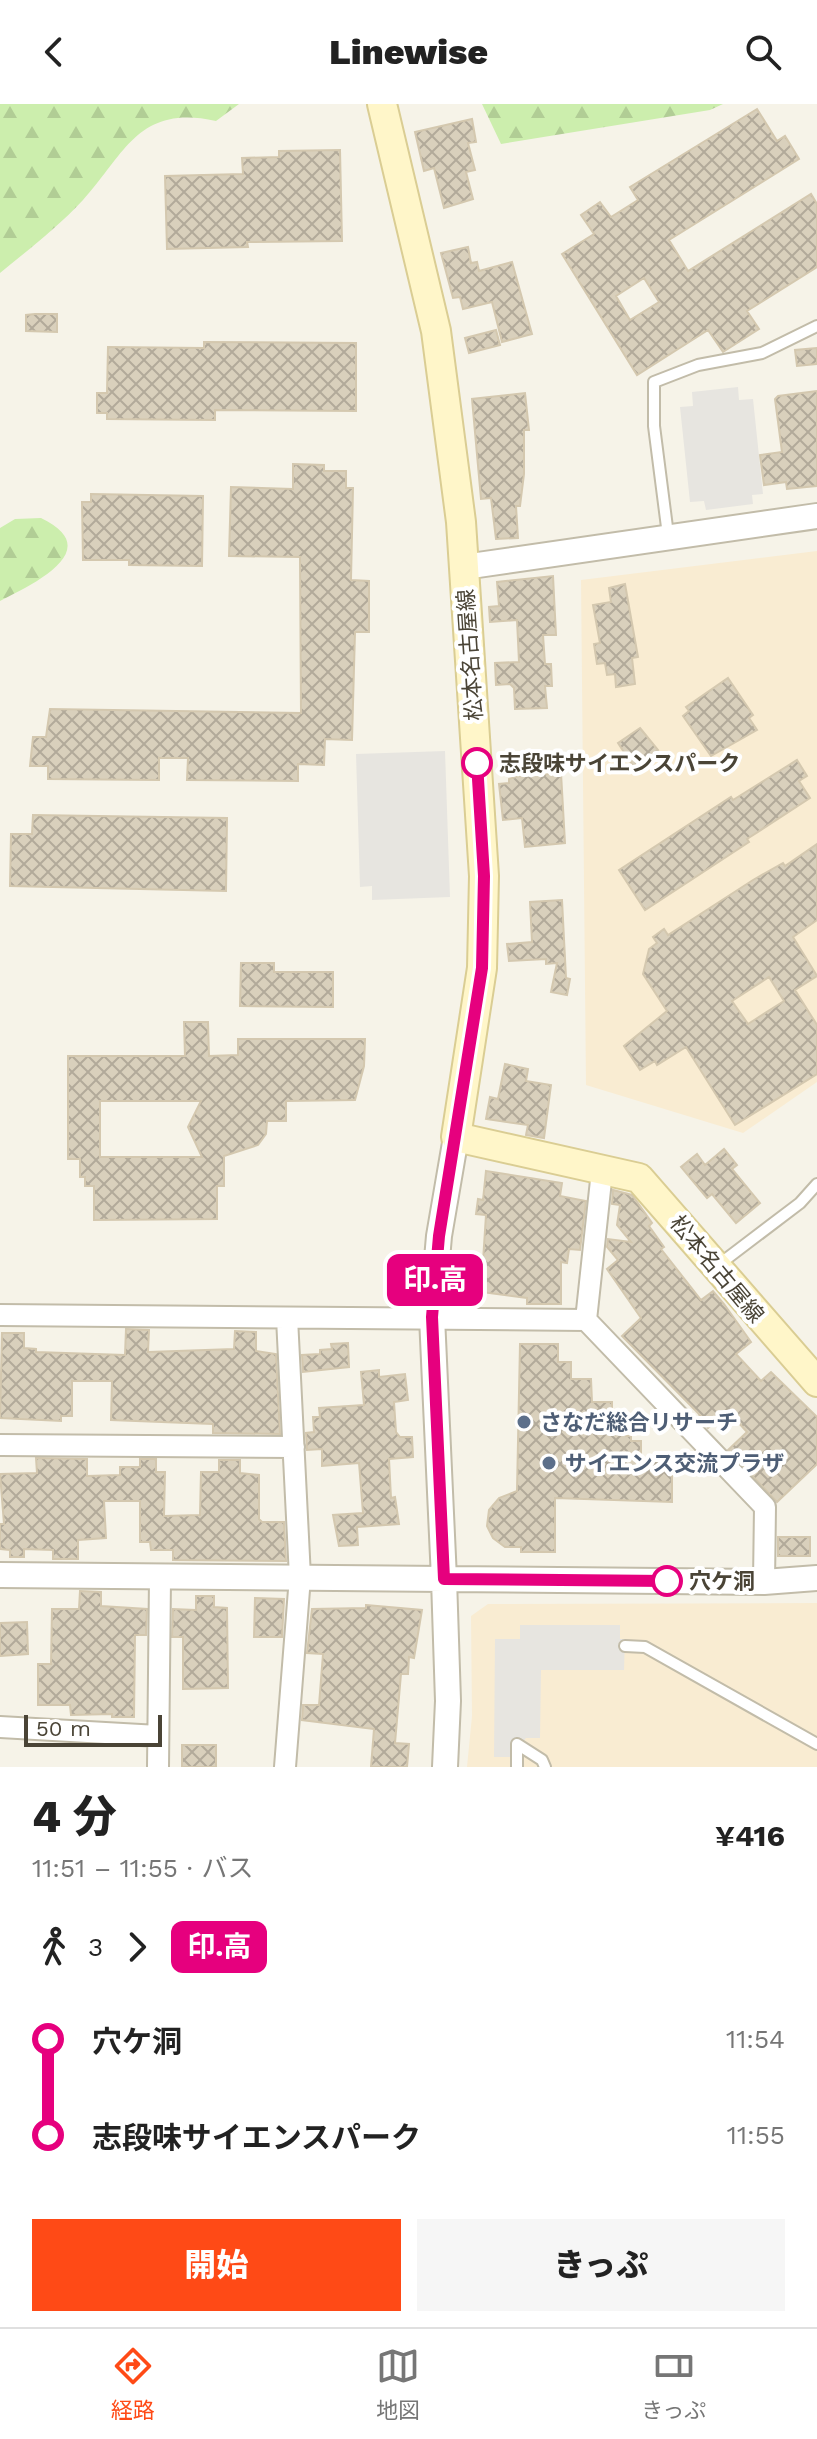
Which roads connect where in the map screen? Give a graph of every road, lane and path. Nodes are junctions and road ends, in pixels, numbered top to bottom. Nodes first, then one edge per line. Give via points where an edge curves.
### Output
1 (382, 104) edge
2 (817, 326) edge
3 (817, 516) edge
4 (668, 535) junction
5 (464, 567) junction
6 (456, 1137) junction
7 (602, 1171) junction
8 (817, 1184) edge
9 (716, 1268) junction
10 (0, 1315) edge
11 (432, 1317) junction
12 (287, 1318) junction
13 (586, 1320) junction
14 (817, 1382) edge
15 (0, 1445) edge
16 (294, 1447) junction
17 (0, 1575) edge
18 (300, 1577) junction
19 (817, 1578) edge
20 (160, 1579) junction
21 (444, 1579) junction
22 (764, 1582) junction
23 (625, 1646) dead end
24 (0, 1727) edge
25 (158, 1736) junction
26 (817, 1744) edge
27 (158, 1767) edge
28 (285, 1767) edge
29 (445, 1767) edge
30 (517, 1767) edge
31 (545, 1767) edge

1 - 5 main road, 松本名古屋線 via 436,331
2 - 4 lane via 762,353 698,365 654,382 654,426
3 - 4 street
4 - 5 street
5 - 6 main road, 松本名古屋線 via 484,908 482,968
6 - 7 main road, 松本名古屋線
6 - 11 street
7 - 9 main road, 松本名古屋線 via 639,1178
7 - 13 street
8 - 9 lane
9 - 14 main road, 松本名古屋線
10 - 12 street
11 - 12 street
11 - 13 street
11 - 21 street
12 - 16 street
13 - 22 street via 765,1507
15 - 16 street
16 - 18 street
17 - 20 street
18 - 20 street
18 - 21 street
18 - 28 street
19 - 22 street
20 - 25 street
21 - 22 street
21 - 29 street
23 - 26 lane via 645,1647
24 - 25 street
25 - 27 street
30 - 31 lane via 517,1744

